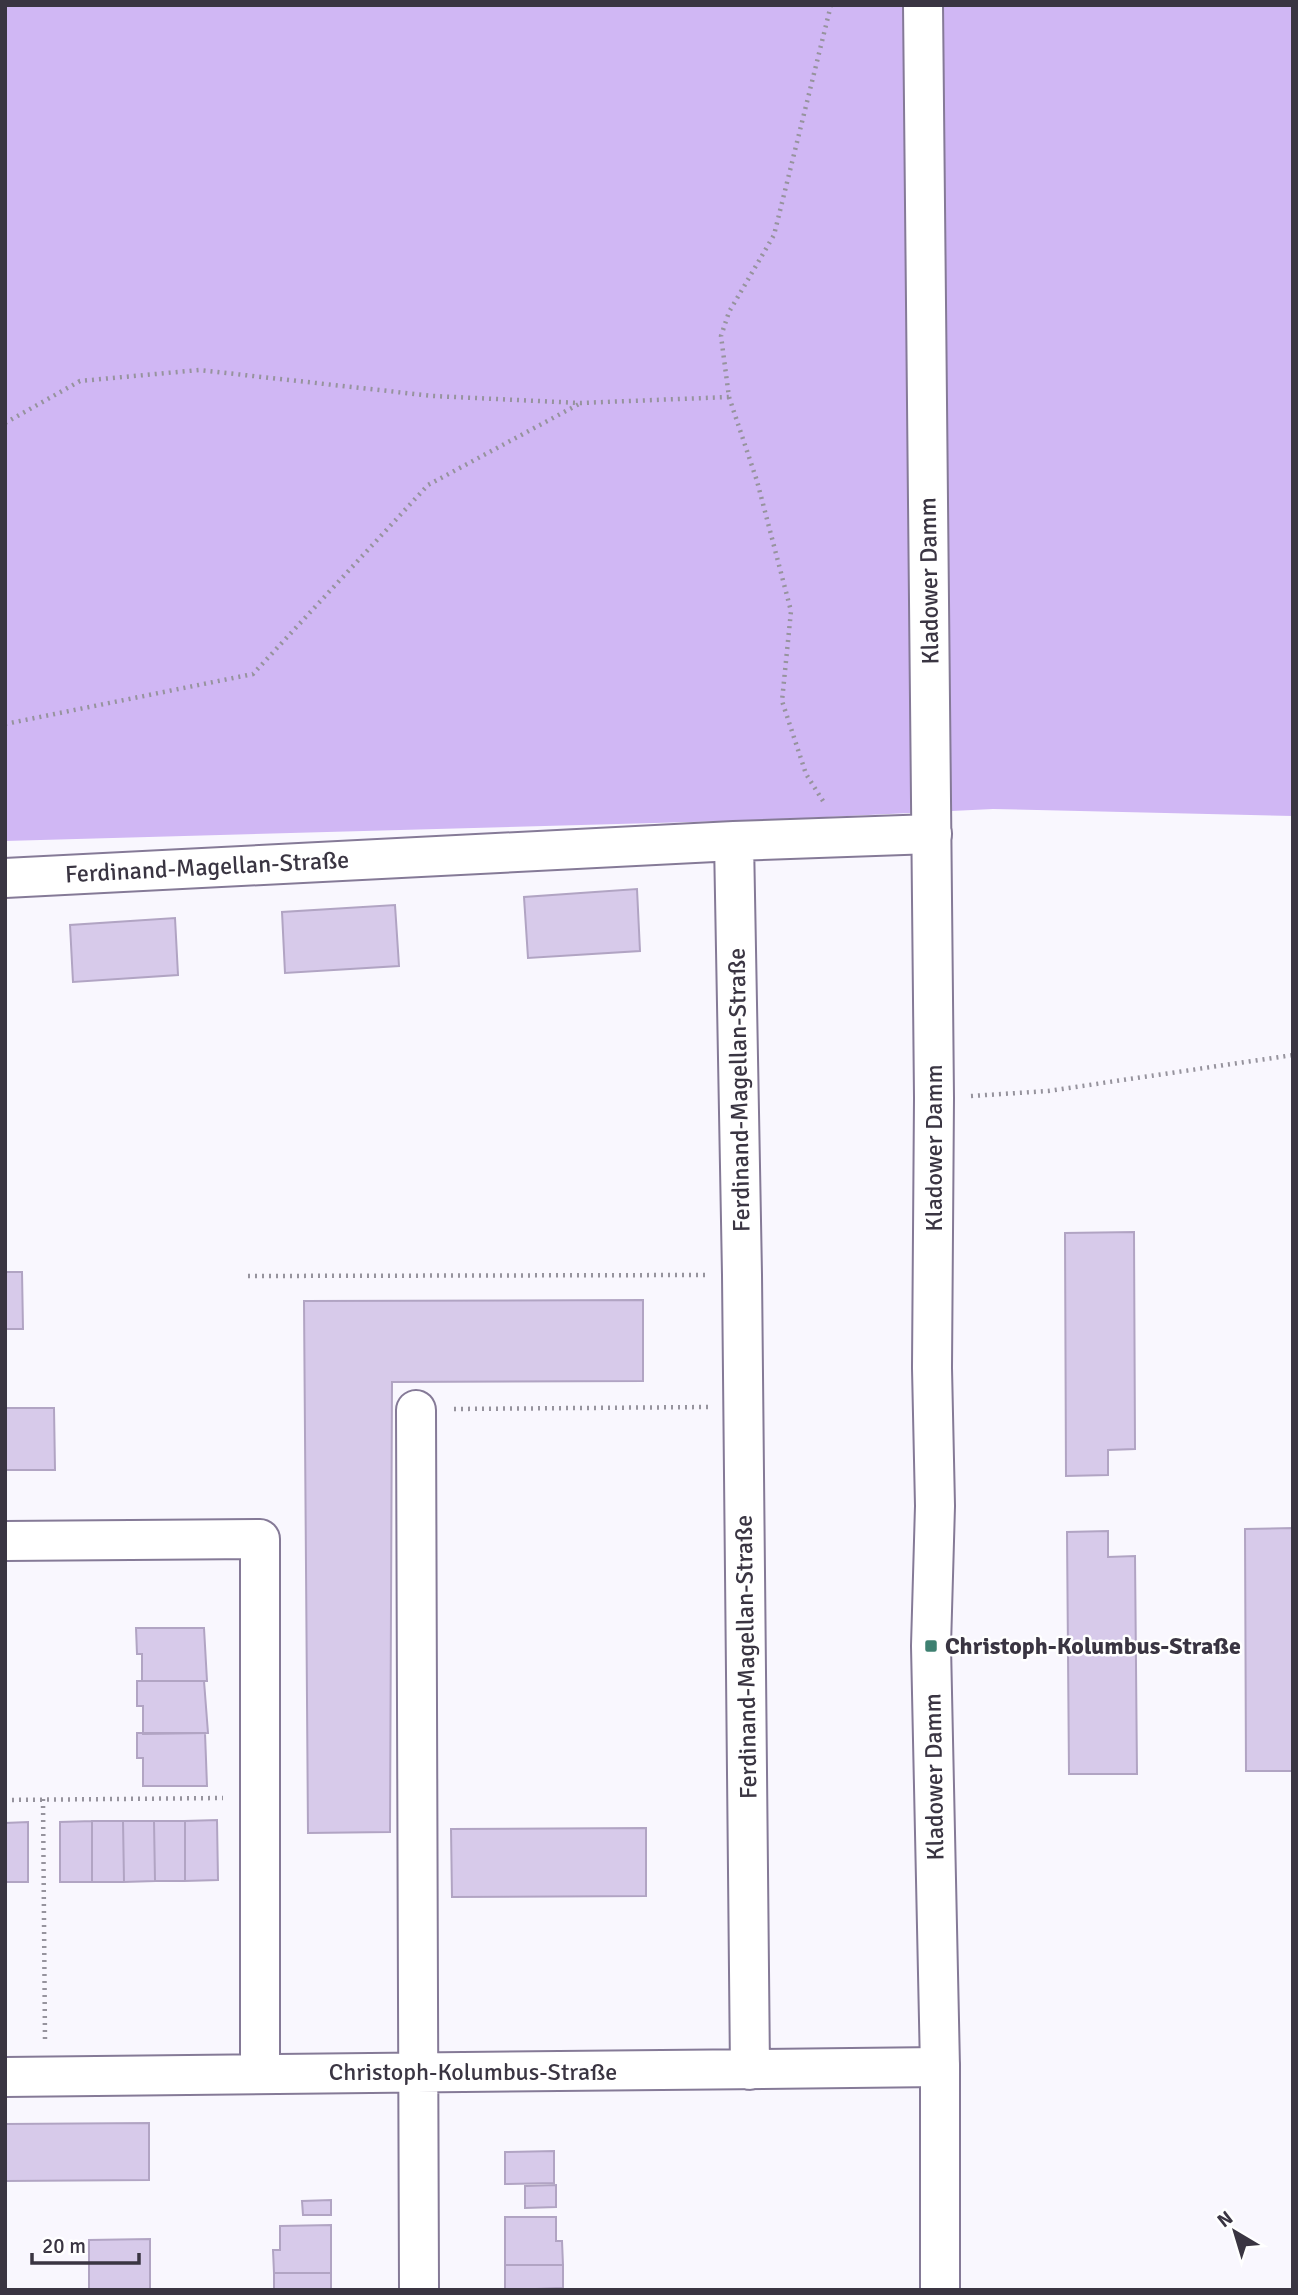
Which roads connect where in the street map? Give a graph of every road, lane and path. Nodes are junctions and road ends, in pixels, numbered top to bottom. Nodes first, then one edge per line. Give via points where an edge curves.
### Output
1 (831, 5) edge
2 (923, 5) edge
3 (729, 397) junction
4 (580, 403) junction
5 (5, 423) edge
6 (5, 724) edge
7 (932, 834) junction
8 (846, 837) junction
9 (734, 841) junction
10 (5, 878) edge
11 (1293, 1055) edge
12 (934, 1098) junction
13 (743, 1275) junction
14 (247, 1276) dead end
15 (744, 1407) junction
16 (416, 1410) joint
17 (5, 1541) edge
18 (231, 1798) dead end
19 (43, 1799) junction
20 (5, 1800) edge
21 (45, 2052) dead end
22 (940, 2067) junction
23 (750, 2070) junction
24 (417, 2071) junction
25 (260, 2074) junction
26 (5, 2077) edge
27 (419, 2290) edge
28 (940, 2290) edge

1 - 3 path via 774,235 729,312 721,336
2 - 7 street, Kladower Damm
3 - 4 path
3 - 8 path via 757,481 791,611 782,701 806,774
4 - 5 path via 433,396 199,370 80,381
4 - 6 path via 428,485 253,674
7 - 8 street
7 - 12 street, Kladower Damm
8 - 9 street
9 - 10 street, Ferdinand-Magellan-Straße
9 - 13 street, Ferdinand-Magellan-Straße
11 - 12 path via 1048,1091
12 - 22 street, Kladower Damm via 931,1646
13 - 14 path
13 - 15 street, Ferdinand-Magellan-Straße
15 - 16 path
15 - 23 street, Ferdinand-Magellan-Straße
16 - 24 street
17 - 25 street via 260,1539
18 - 19 path
19 - 20 path
19 - 21 path
22 - 23 street, Christoph-Kolumbus-Straße
22 - 28 street, Kladower Damm
23 - 24 street, Christoph-Kolumbus-Straße
24 - 25 street, Christoph-Kolumbus-Straße
24 - 27 street
25 - 26 street, Christoph-Kolumbus-Straße

